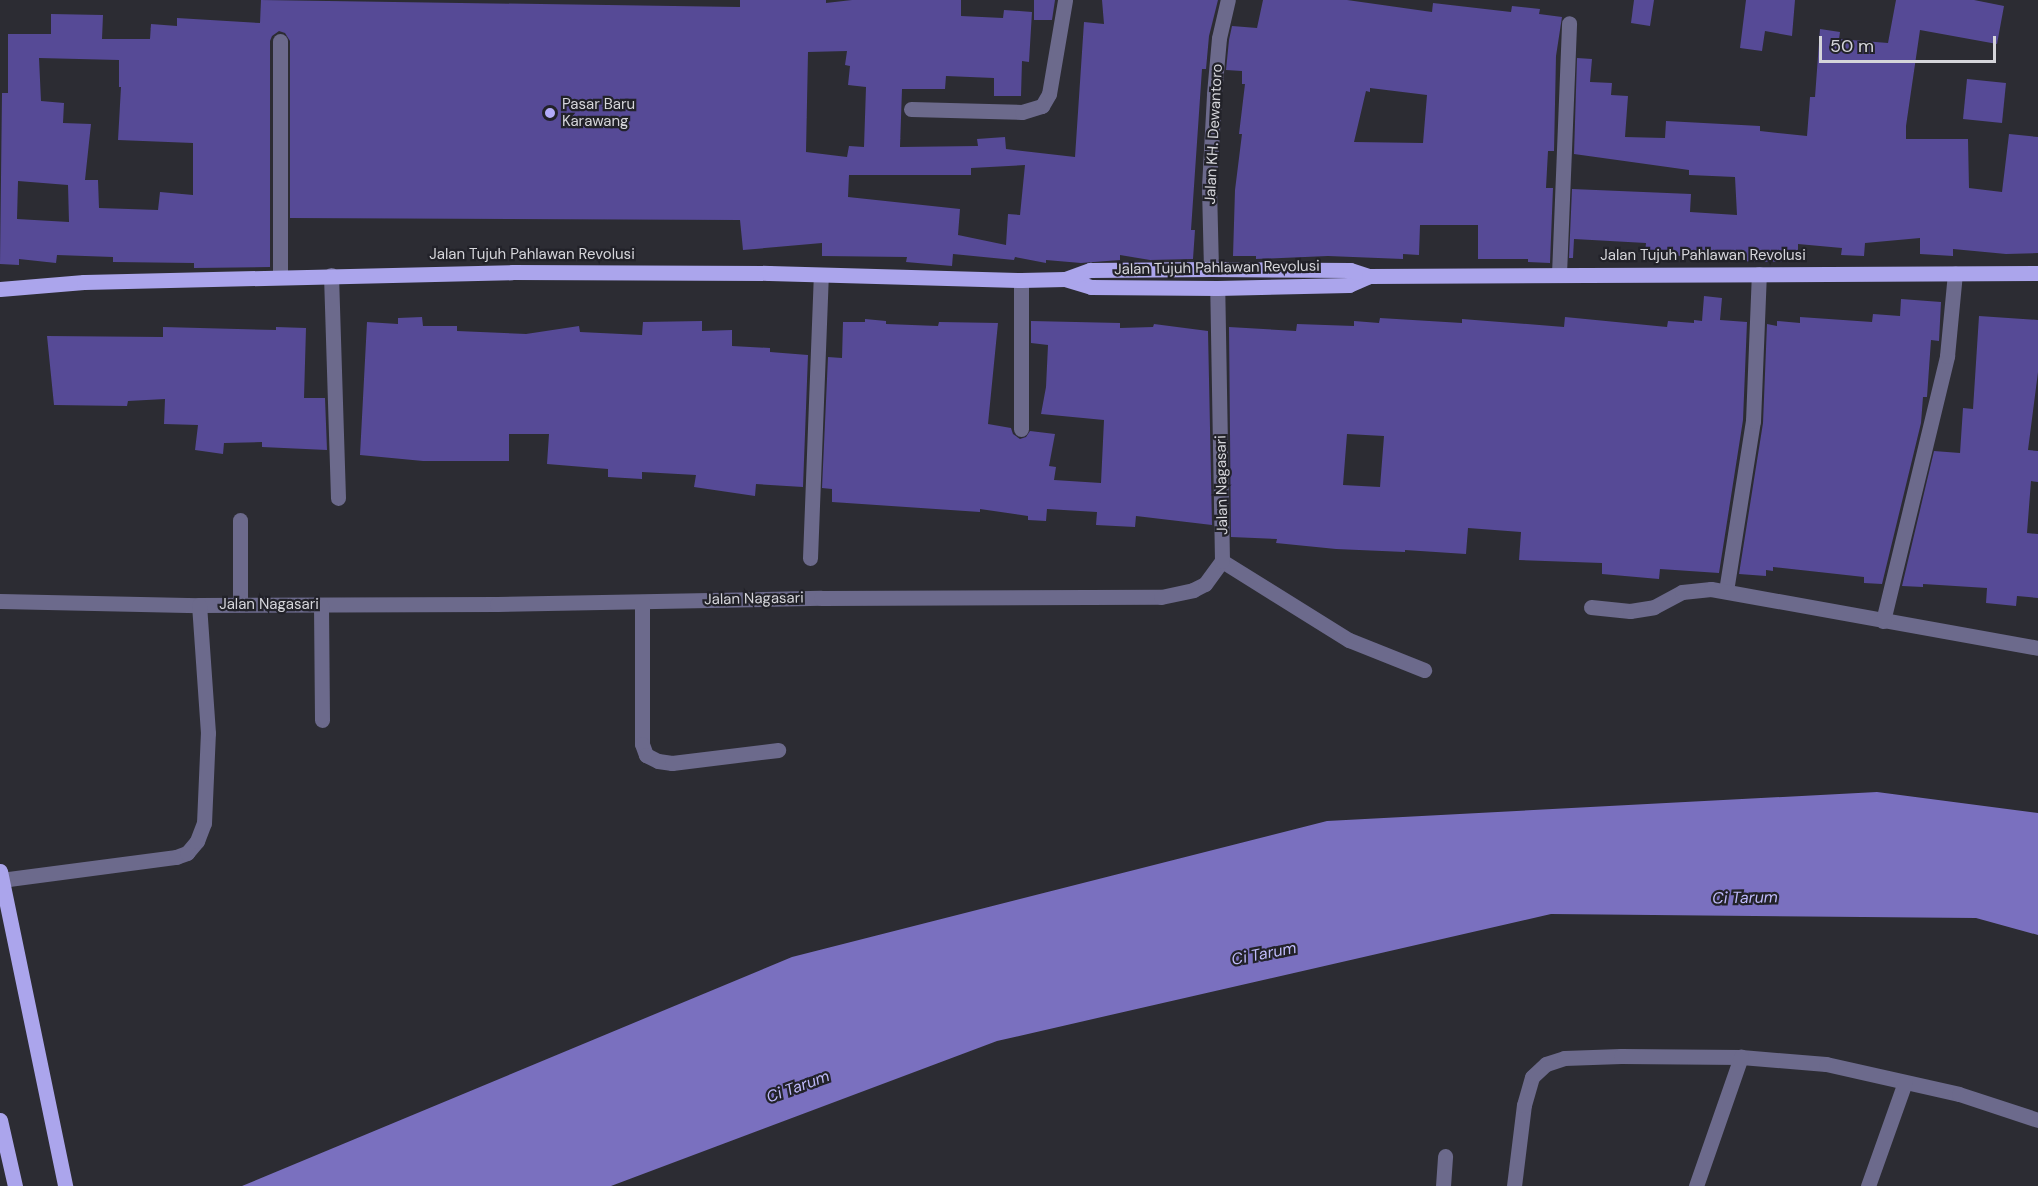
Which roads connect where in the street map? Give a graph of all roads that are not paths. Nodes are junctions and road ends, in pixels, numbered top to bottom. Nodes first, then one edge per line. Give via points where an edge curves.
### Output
1 (1065, 0) edge
2 (1228, 0) edge
3 (1569, 23) dead end
4 (280, 41) dead end
5 (911, 110) dead end
6 (1211, 269) junction
7 (1955, 273) junction
8 (2038, 273) edge
9 (1559, 274) junction
10 (1760, 274) junction
11 (331, 275) junction
12 (821, 275) junction
13 (1369, 276) junction
14 (280, 277) junction
15 (1065, 279) junction
16 (1021, 280) junction
17 (1217, 288) junction
18 (0, 289) edge
19 (1021, 429) dead end
20 (338, 498) dead end
21 (240, 520) dead end
22 (810, 558) dead end
23 (1222, 561) junction
24 (1726, 591) junction
25 (0, 601) edge
26 (642, 602) junction
27 (240, 604) junction
28 (199, 605) junction
29 (321, 605) junction
30 (1591, 607) dead end
31 (1883, 621) junction
32 (2038, 648) edge
33 (1424, 670) dead end
34 (322, 720) dead end
35 (778, 750) dead end
36 (0, 872) edge
37 (1, 880) edge
38 (1741, 1057) junction
39 (1905, 1082) junction
40 (2038, 1120) edge
41 (1, 1128) edge
42 (1445, 1156) dead end
43 (15, 1186) edge
44 (64, 1186) edge
45 (1443, 1186) edge
46 (1514, 1186) edge
47 (1696, 1186) edge
48 (1868, 1186) edge

1 - 5 street via 1049,94 1042,106 1022,112
2 - 6 street, Jalan KH. Dewantoro via 1219,38 1214,94 1209,187
3 - 9 street
4 - 14 street
6 - 13 main road, Jalan Tujuh Pahlawan Revolusi via 1350,270
6 - 15 main road, Jalan Tujuh Pahlawan Revolusi via 1090,270
7 - 8 main road, Jalan Tujuh Pahlawan Revolusi
7 - 10 main road, Jalan Tujuh Pahlawan Revolusi
7 - 31 street via 1947,356
9 - 10 main road, Jalan Tujuh Pahlawan Revolusi
9 - 13 main road, Jalan Tujuh Pahlawan Revolusi
10 - 24 street via 1753,421
11 - 12 main road, Jalan Tujuh Pahlawan Revolusi
11 - 14 main road, Jalan Tujuh Pahlawan Revolusi
11 - 20 street
12 - 16 main road, Jalan Tujuh Pahlawan Revolusi
12 - 22 street
13 - 17 main road, Jalan Tujuh Pahlawan Revolusi via 1349,285
14 - 18 main road, Jalan Tujuh Pahlawan Revolusi via 84,282
15 - 16 main road, Jalan Tujuh Pahlawan Revolusi
15 - 17 main road, Jalan Tujuh Pahlawan Revolusi via 1091,287
16 - 19 street
17 - 23 street, Jalan Nagasari
21 - 27 street
23 - 26 street, Jalan Nagasari via 1206,584 1161,597
23 - 33 street via 1349,640
24 - 30 street via 1682,592 1654,607 1630,611
24 - 31 street
25 - 28 street, Jalan Nagasari
26 - 29 street, Jalan Nagasari
26 - 35 street via 642,744 646,755 672,763
27 - 28 street, Jalan Nagasari
27 - 29 street, Jalan Nagasari
28 - 37 street via 208,733 204,823 197,842 187,853 176,857
29 - 34 street
31 - 32 street
36 - 37 main road
37 - 44 main road
38 - 39 street via 1826,1064
38 - 46 street via 1564,1058 1546,1064 1532,1077 1524,1105
38 - 47 street
39 - 40 street via 1959,1094
39 - 48 street
41 - 43 main road
42 - 45 street

